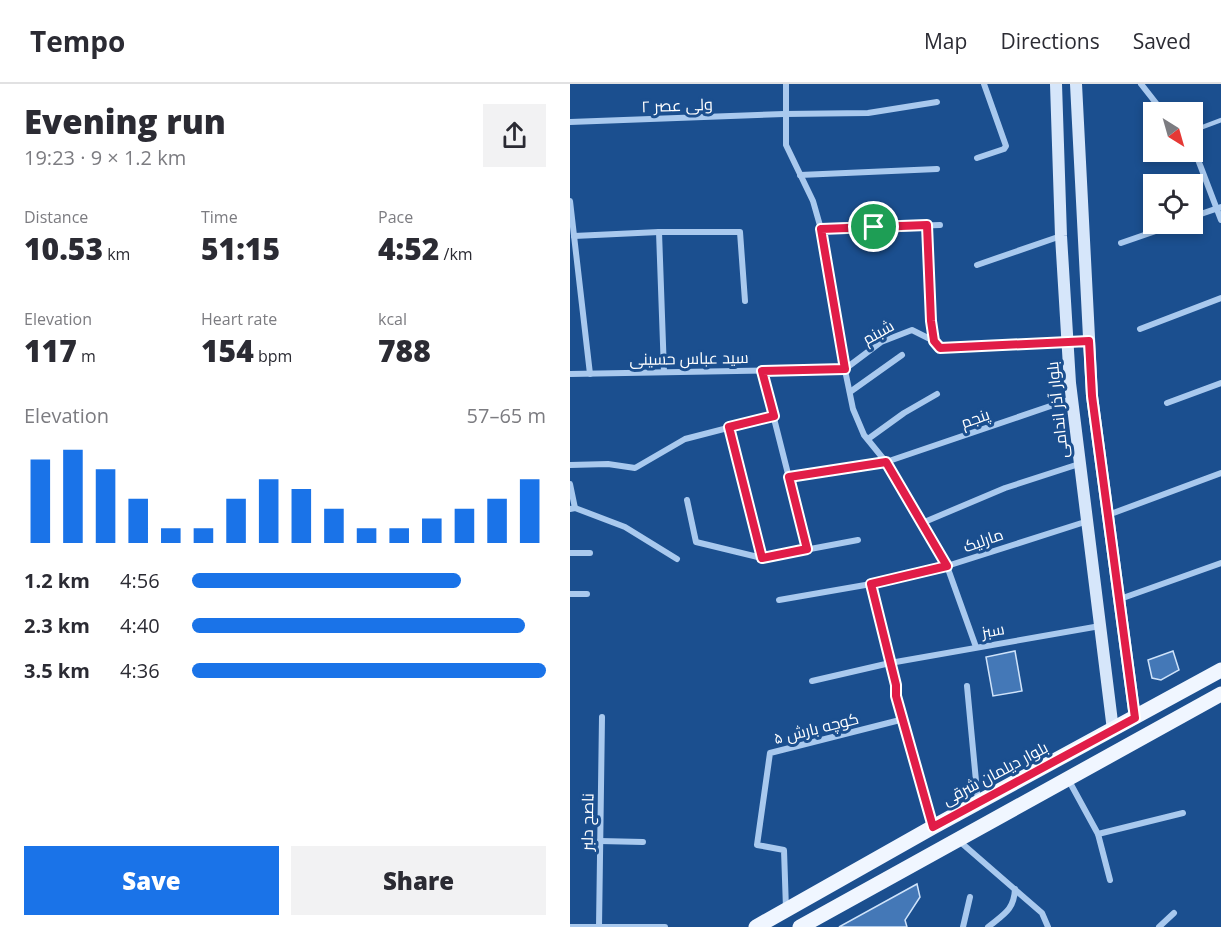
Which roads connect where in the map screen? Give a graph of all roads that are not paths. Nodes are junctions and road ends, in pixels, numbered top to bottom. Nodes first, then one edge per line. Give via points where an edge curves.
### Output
1 (786, 84) edge
2 (984, 84) edge
3 (1056, 84) edge
4 (1076, 84) edge
5 (1141, 84) edge
6 (937, 102) dead end
7 (1154, 102) edge
8 (784, 114) junction
9 (1221, 120) edge
10 (570, 122) edge
11 (1203, 127) edge
12 (977, 158) dead end
13 (1200, 162) edge
14 (937, 170) dead end
15 (800, 175) junction
16 (570, 201) edge
17 (1219, 208) edge
18 (1203, 214) edge
19 (1221, 220) edge
20 (927, 225) junction
21 (940, 225) dead end
22 (821, 229) junction
23 (659, 232) junction
24 (1147, 234) edge
25 (574, 236) junction
26 (1061, 236) junction
27 (1121, 243) dead end
28 (977, 265) dead end
29 (1221, 298) edge
30 (745, 301) dead end
31 (1140, 329) dead end
32 (934, 341) junction
33 (1089, 341) junction
34 (1067, 343) junction
35 (902, 355) dead end
36 (845, 369) junction
37 (762, 371) junction
38 (664, 372) junction
39 (570, 374) edge
40 (590, 374) junction
41 (1221, 383) edge
42 (849, 392) junction
43 (937, 394) dead end
44 (1072, 399) junction
45 (1167, 403) dead end
46 (774, 416) junction
47 (729, 427) junction
48 (868, 440) junction
49 (886, 462) junction
50 (1080, 464) junction
51 (570, 465) edge
52 (1221, 474) edge
53 (789, 477) junction
54 (570, 484) edge
55 (687, 500) dead end
56 (572, 508) edge
57 (1108, 515) junction
58 (1088, 521) junction
59 (922, 523) junction
60 (858, 540) dead end
61 (807, 549) junction
62 (570, 553) edge
63 (590, 553) dead end
64 (677, 558) dead end
65 (762, 558) junction
66 (1221, 563) edge
67 (947, 566) junction
68 (871, 584) junction
69 (570, 594) edge
70 (587, 594) dead end
71 (1119, 599) junction
72 (779, 600) dead end
73 (1100, 626) junction
74 (976, 647) junction
75 (890, 663) junction
76 (1221, 670) edge
77 (1130, 674) junction
78 (1107, 678) junction
79 (812, 681) dead end
80 (967, 686) dead end
81 (1221, 694) edge
82 (602, 717) dead end
83 (1135, 718) junction
84 (904, 719) junction
85 (1113, 730) junction
86 (1119, 750) junction
87 (1068, 779) junction
88 (978, 803) junction
89 (1183, 813) dead end
90 (933, 827) junction
91 (1098, 834) junction
92 (957, 840) junction
93 (600, 841) junction
94 (643, 842) dead end
95 (1110, 880) dead end
96 (1015, 889) junction
97 (970, 897) dead end
98 (786, 910) junction
99 (1174, 913) dead end
100 (570, 927) edge
101 (599, 927) edge
102 (664, 927) edge
103 (756, 927) edge
104 (800, 927) edge
105 (963, 927) edge
106 (988, 927) edge
107 (1048, 927) edge
108 (1159, 927) edge

1 - 8 street
2 - 12 street via 1006,146
3 - 26 main road, بلوار آذر اندامی
4 - 33 main road
5 - 7 street
6 - 8 street, ولی عصر ۲ via 868,113
8 - 10 street, ولی عصر ۲
8 - 15 street via 786,145
9 - 11 lane
13 - 17 street
14 - 15 street
15 - 22 street
16 - 25 street
17 - 18 street
17 - 19 street
20 - 21 street
20 - 22 street
20 - 32 street
22 - 36 street
23 - 25 street
23 - 30 street via 740,232
23 - 38 street
24 - 27 street
25 - 40 street
26 - 28 street
26 - 34 main road, بلوار آذر اندامی
29 - 31 street
32 - 34 street, شبنم via 940,348
32 - 36 street, شبنم via 912,330 881,342
33 - 34 main road
33 - 57 main road
34 - 44 main road, بلوار آذر اندامی
35 - 42 street
36 - 37 street, سید عباس حسینی
36 - 42 street
37 - 38 street, سید عباس حسینی
37 - 46 street
38 - 40 street, سید عباس حسینی
39 - 40 street, سید عباس حسینی
41 - 45 street
42 - 48 street
43 - 48 street
44 - 49 street, پنجم
44 - 50 main road, بلوار آذر اندامی
46 - 47 street
46 - 53 street
47 - 51 street via 685,439 635,468
47 - 65 street
48 - 49 street
49 - 53 street, پنجم
49 - 59 street
50 - 58 main road, بلوار آذر اندامی
50 - 59 street via 1005,488
52 - 57 street
53 - 61 street
54 - 56 street
55 - 65 street via 696,542
56 - 64 street via 625,526
57 - 71 main road
58 - 67 street, مارلیک
58 - 73 main road, بلوار آذر اندامی
59 - 67 street
60 - 61 street
61 - 65 street
62 - 63 street
66 - 71 street
67 - 68 street, مارلیک
67 - 74 street
68 - 72 street, مارلیک
68 - 75 street
69 - 70 street
71 - 77 main road
73 - 74 street, سبز
73 - 78 main road, بلوار آذر اندامی
74 - 75 street, سبز
75 - 79 street, سبز
75 - 84 street
76 - 83 main road, بلوار دیلمان شرقی
77 - 78 main road via 1115,682
77 - 83 main road
78 - 85 main road, بلوار آذر اندامی
80 - 88 street
81 - 86 main road
82 - 93 street, ناصح دلبر
83 - 85 main road, بلوار دیلمان شرقی
83 - 86 main road via 1135,731
84 - 90 street
84 - 98 street, کوچه بارش ۵ via 770,753 757,845 784,850
85 - 88 main road, بلوار دیلمان شرقی
86 - 87 main road
87 - 91 street
87 - 92 main road
88 - 90 main road, بلوار دیلمان شرقی
89 - 91 street
90 - 92 main road
90 - 98 main road, بلوار دیلمان شرقی
91 - 95 street
92 - 96 street
92 - 104 main road
93 - 94 street
93 - 101 street, ناصح دلبر
96 - 106 street via 1011,908
96 - 107 street via 1042,913
97 - 105 street
98 - 103 main road, بلوار دیلمان شرقی
99 - 108 street
100 - 101 street
101 - 102 street

